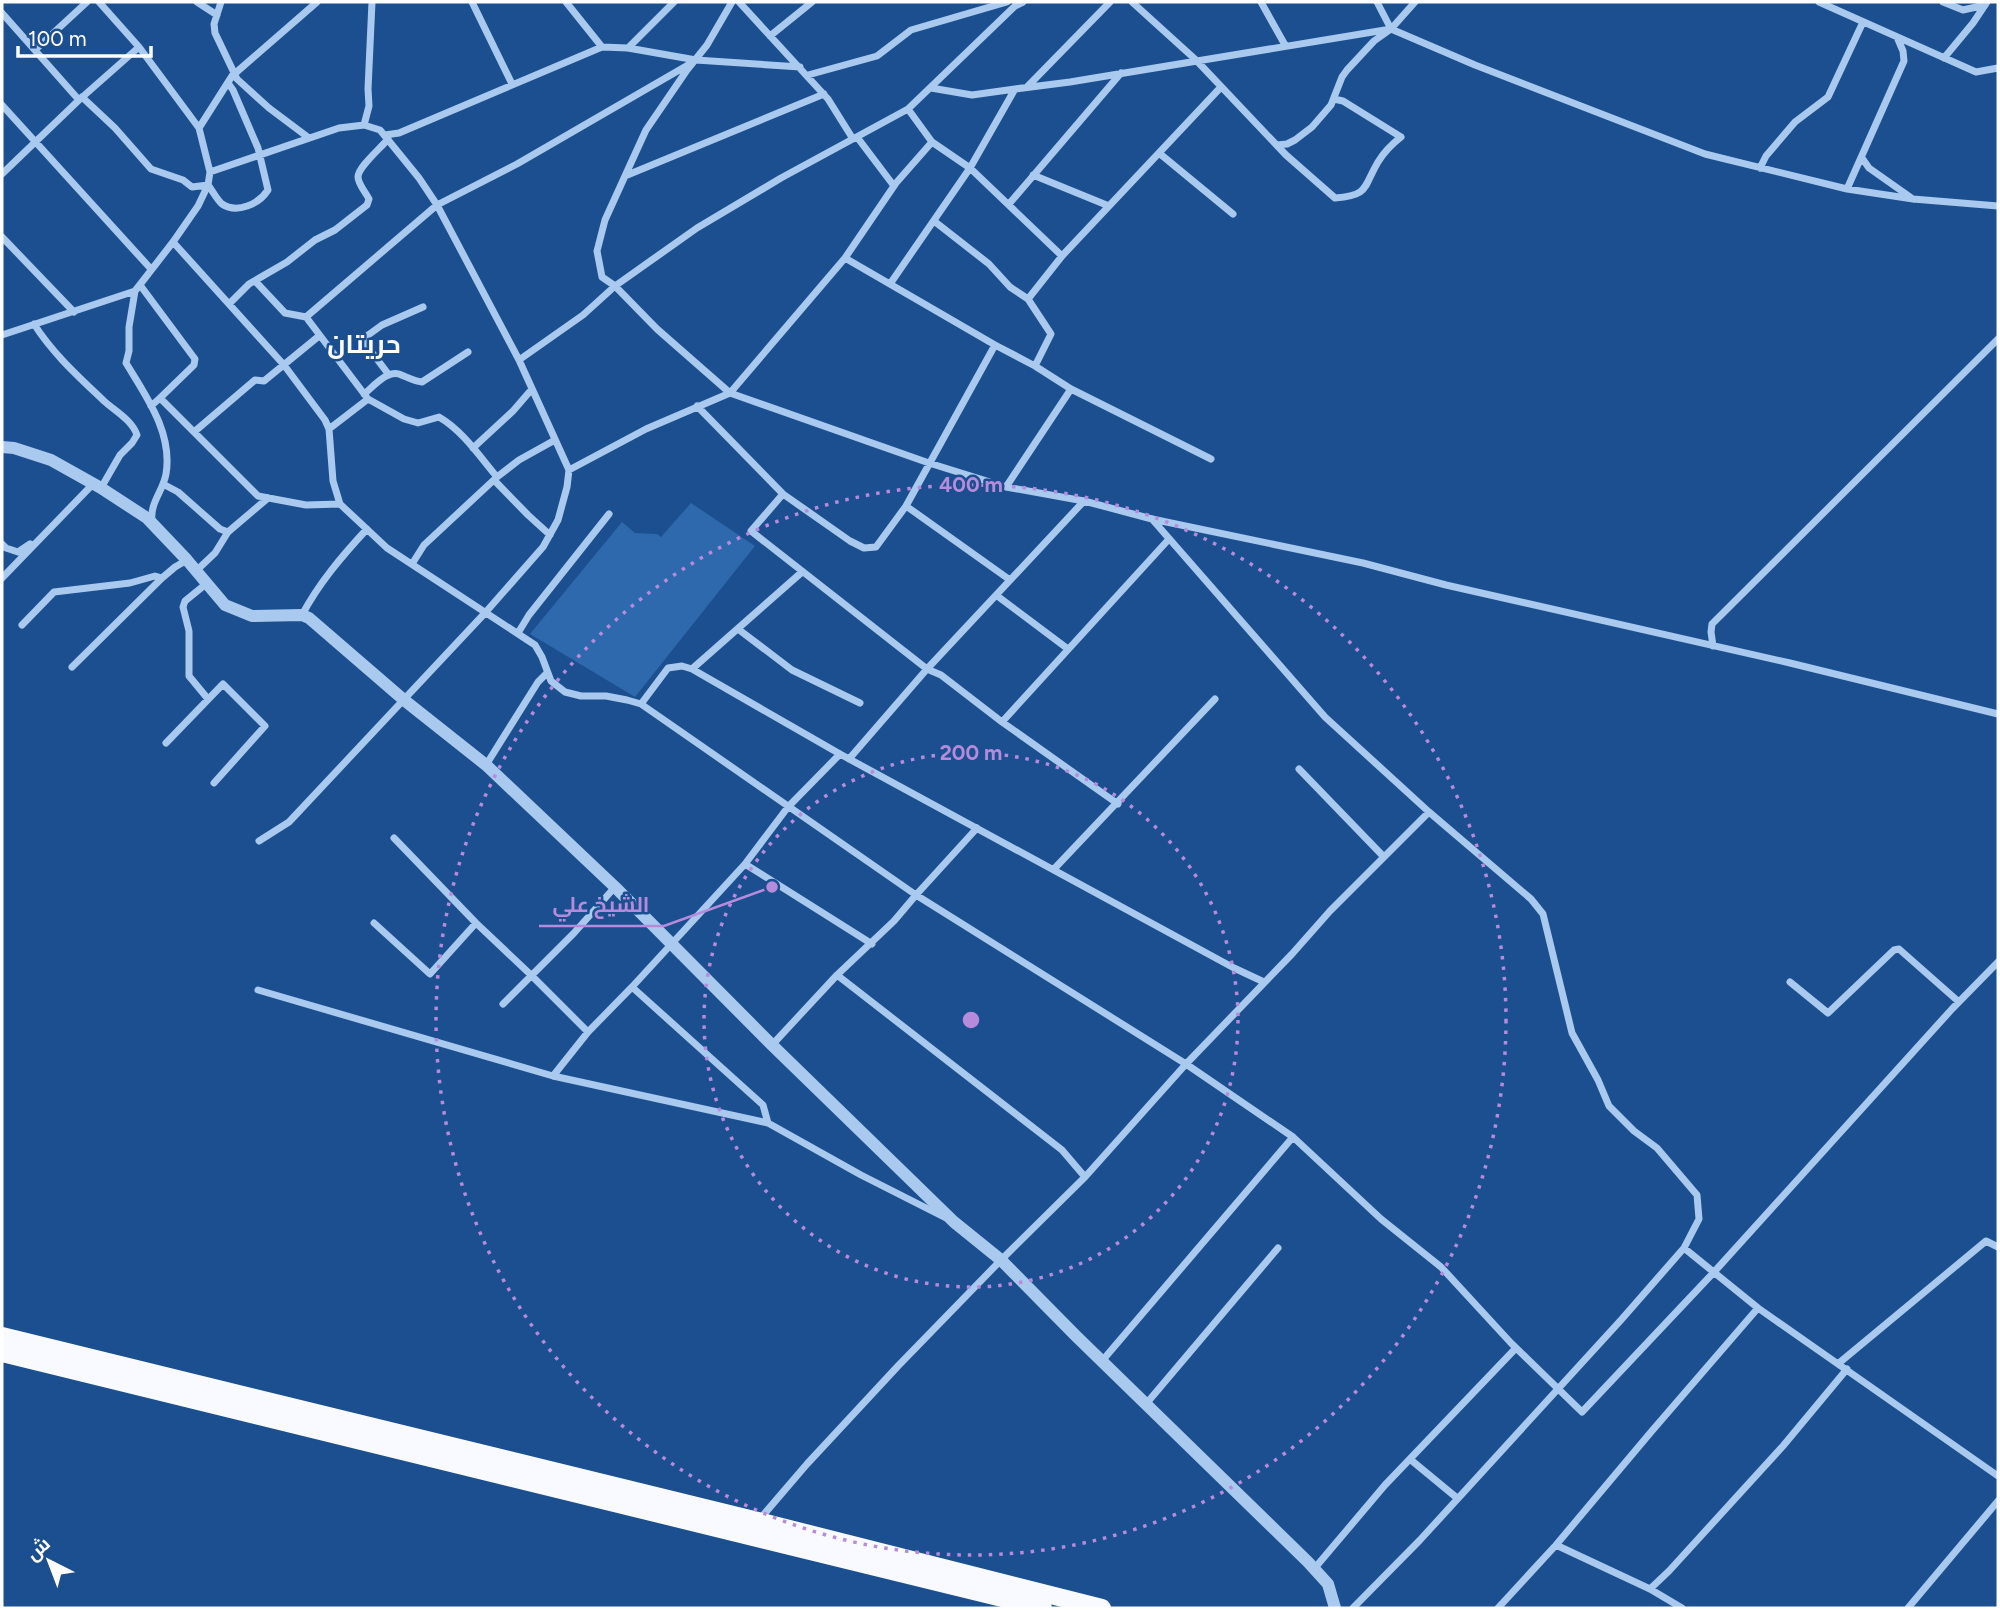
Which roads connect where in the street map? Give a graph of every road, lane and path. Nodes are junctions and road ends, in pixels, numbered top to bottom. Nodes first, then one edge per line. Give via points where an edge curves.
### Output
1 (87, 2) edge
2 (99, 2) edge
3 (197, 2) edge
4 (221, 2) edge
5 (317, 2) edge
6 (380, 2) edge
7 (472, 2) edge
8 (566, 2) edge
9 (674, 2) edge
10 (732, 2) edge
11 (739, 2) edge
12 (812, 2) edge
13 (1110, 2) edge
14 (1132, 2) edge
15 (1261, 2) edge
16 (1377, 2) edge
17 (1415, 2) edge
18 (1819, 2) edge
19 (1943, 2) edge
20 (1014, 3) edge
21 (1986, 4) edge
22 (372, 5) edge
23 (2, 13) edge
24 (217, 15) junction
25 (1863, 22) junction
26 (1391, 29) junction
27 (770, 36) junction
28 (1896, 37) junction
29 (1285, 45) junction
30 (139, 47) junction
31 (602, 47) junction
32 (628, 48) junction
33 (35, 50) junction
34 (1944, 58) junction
35 (696, 60) junction
36 (1196, 60) junction
37 (800, 67) junction
38 (1998, 68) edge
39 (1121, 73) junction
40 (234, 74) junction
41 (808, 75) junction
42 (228, 83) junction
43 (512, 84) junction
44 (1221, 87) junction
45 (931, 88) junction
46 (1027, 88) junction
47 (1015, 89) junction
48 (824, 94) junction
49 (81, 98) junction
50 (1334, 99) junction
51 (2, 105) edge
52 (908, 109) junction
53 (364, 125) junction
54 (199, 128) junction
55 (386, 137) junction
56 (309, 138) junction
57 (855, 138) junction
58 (36, 142) junction
59 (932, 142) junction
60 (1277, 145) junction
61 (1159, 153) junction
62 (260, 155) junction
63 (1862, 158) junction
64 (970, 168) junction
65 (1760, 168) junction
66 (210, 172) junction
67 (2, 174) edge
68 (1033, 175) junction
69 (625, 176) junction
70 (208, 185) junction
71 (894, 186) junction
72 (1847, 189) junction
73 (1913, 199) junction
74 (1009, 204) junction
75 (437, 205) junction
76 (1998, 205) edge
77 (1109, 206) junction
78 (1233, 214) dead end
79 (934, 221) junction
80 (2, 237) edge
81 (173, 242) junction
82 (1062, 256) junction
83 (845, 258) junction
84 (151, 269) junction
85 (255, 281) junction
86 (890, 285) junction
87 (615, 286) junction
88 (138, 288) junction
89 (1028, 299) junction
90 (229, 304) junction
91 (423, 306) dead end
92 (74, 312) junction
93 (306, 317) junction
94 (34, 324) junction
95 (2, 335) edge
96 (319, 336) junction
97 (1998, 339) edge
98 (995, 345) junction
99 (468, 352) dead end
100 (519, 360) junction
101 (284, 365) junction
102 (1035, 366) junction
103 (389, 375) junction
104 (532, 389) junction
105 (1071, 389) junction
106 (730, 393) junction
107 (366, 396) junction
108 (160, 398) junction
109 (151, 405) junction
110 (697, 406) junction
111 (329, 429) junction
112 (194, 432) junction
113 (555, 440) junction
114 (2, 447) edge
115 (473, 448) junction
116 (1211, 459) dead end
117 (929, 463) junction
118 (569, 470) junction
119 (496, 479) junction
120 (163, 484) junction
121 (97, 486) junction
122 (1006, 488) junction
123 (783, 494) junction
124 (268, 498) junction
125 (1084, 501) junction
126 (340, 504) junction
127 (906, 506) junction
128 (610, 514) dead end
129 (1152, 519) junction
130 (152, 524) junction
131 (367, 529) junction
132 (228, 532) junction
133 (550, 534) junction
134 (1169, 539) junction
135 (2, 544) edge
136 (187, 560) junction
137 (412, 564) junction
138 (196, 571) junction
139 (802, 572) junction
140 (2, 578) edge
141 (163, 578) junction
142 (1010, 580) junction
143 (206, 584) junction
144 (996, 595) junction
145 (485, 613) junction
146 (302, 615) junction
147 (22, 625) dead end
148 (738, 629) junction
149 (518, 633) junction
150 (1713, 646) junction
151 (1069, 649) junction
152 (72, 667) dead end
153 (692, 669) junction
154 (927, 669) junction
155 (547, 674) junction
156 (208, 699) junction
157 (1215, 699) dead end
158 (404, 700) junction
159 (860, 703) dead end
160 (641, 704) junction
161 (1998, 714) edge
162 (1002, 722) junction
163 (166, 743) dead end
164 (840, 754) junction
165 (849, 759) junction
166 (486, 765) junction
167 (1298, 769) dead end
168 (214, 783) dead end
169 (1118, 804) junction
170 (788, 807) junction
171 (1429, 812) junction
172 (977, 828) junction
173 (394, 838) dead end
174 (259, 841) dead end
175 (1384, 857) junction
176 (745, 864) junction
177 (1054, 869) junction
178 (615, 887) junction
179 (916, 895) junction
180 (374, 923) dead end
181 (476, 923) junction
182 (671, 943) junction
183 (872, 944) junction
184 (1998, 962) edge
185 (531, 975) junction
186 (836, 975) junction
187 (1264, 982) junction
188 (1790, 982) dead end
189 (632, 987) junction
190 (258, 990) dead end
191 (1959, 1002) junction
192 (503, 1004) dead end
193 (588, 1032) junction
194 (772, 1045) junction
195 (1186, 1064) junction
196 (553, 1076) junction
197 (768, 1123) junction
198 (1293, 1137) junction
199 (1085, 1177) junction
200 (954, 1222) junction
201 (1998, 1247) edge
202 (1278, 1248) dead end
203 (1684, 1248) junction
204 (1001, 1260) junction
205 (1714, 1271) junction
206 (1758, 1308) junction
207 (2, 1336) edge
208 (1516, 1348) junction
209 (2, 1353) edge
210 (1102, 1361) junction
211 (1839, 1363) junction
212 (1847, 1369) junction
213 (1558, 1389) junction
214 (1146, 1404) junction
215 (1411, 1460) junction
216 (1998, 1476) edge
217 (1457, 1498) junction
218 (1998, 1501) edge
219 (758, 1521) junction
220 (1556, 1545) junction
221 (1314, 1569) junction
222 (1650, 1588) junction
223 (1043, 1608) edge
224 (1102, 1608) edge
225 (1335, 1608) edge
226 (1353, 1608) edge
227 (1498, 1608) edge
228 (1682, 1608) edge
229 (1908, 1608) edge

1 - 33 street
2 - 30 street
3 - 24 street
4 - 24 street
5 - 40 street
6 - 22 street
7 - 43 street
8 - 31 street
9 - 32 street
10 - 35 street
11 - 27 street
12 - 27 street
13 - 46 street
14 - 36 street
15 - 29 street
16 - 26 street
17 - 26 street
18 - 25 street
19 - 21 street via 1963,10
20 - 41 street via 911,30 877,56
20 - 45 street
21 - 34 street
22 - 53 street via 369,106
23 - 33 street
24 - 40 street via 215,33
25 - 28 street
25 - 65 street via 1828,97 1790,127
26 - 29 street
26 - 50 street via 1347,70
26 - 65 street via 1705,154
27 - 37 street
28 - 34 street
28 - 63 street via 1904,61
29 - 36 street
30 - 49 street
30 - 54 street
31 - 32 street
31 - 43 street
32 - 35 street
33 - 49 street
34 - 38 street via 1976,72
35 - 37 street
35 - 69 street via 646,130
35 - 75 street
36 - 39 street
36 - 44 street
37 - 41 street
39 - 46 street
39 - 68 street
40 - 42 street
40 - 56 street
41 - 48 street
42 - 54 street
42 - 62 street
43 - 55 street
44 - 60 street
44 - 61 street
45 - 47 street via 972,95
45 - 52 street
46 - 47 street
47 - 64 street
48 - 57 street
48 - 69 street
49 - 58 street
49 - 70 street via 151,169 192,187
50 - 60 street via 1312,127 1287,145
50 - 60 street via 1401,137 1380,158 1360,193 1335,198
51 - 58 street
52 - 57 street
52 - 59 street
53 - 55 street
53 - 56 street
54 - 66 street
55 - 75 street
55 - 85 street via 358,174 369,198 367,205
56 - 62 street
57 - 71 street
57 - 87 street via 697,228
58 - 67 street
58 - 84 street
59 - 64 street
59 - 71 street
61 - 77 street
61 - 78 street
62 - 66 street
62 - 70 street via 268,190 246,208 223,204
63 - 72 street
63 - 73 street via 1869,169
64 - 74 street
64 - 79 street
65 - 72 street
66 - 70 street
68 - 74 street
68 - 77 street
69 - 87 street via 597,251 602,277
70 - 81 street
71 - 83 street
72 - 73 street
73 - 76 street
74 - 82 street
75 - 93 street
75 - 100 street
77 - 82 street
79 - 86 street
79 - 89 street
80 - 92 street
81 - 84 street
81 - 90 street
82 - 89 street
83 - 86 street
83 - 106 street
84 - 88 street
85 - 90 street
85 - 93 street via 285,313
86 - 98 street
87 - 100 street
87 - 106 street
88 - 92 street
88 - 108 street via 195,359
88 - 109 street via 126,362
89 - 102 street via 1051,334
90 - 101 street
91 - 103 street via 364,338
92 - 94 street
93 - 96 street
94 - 95 street
94 - 121 street via 62,361 136,432
96 - 101 street
96 - 107 street
97 - 150 street via 1712,624
98 - 102 street
98 - 117 street
99 - 103 street via 422,382
100 - 104 street
101 - 111 street
101 - 112 street via 264,380 255,380
102 - 105 street
103 - 107 street
104 - 113 street
104 - 115 street
105 - 116 street
105 - 122 street
106 - 110 street
106 - 117 street
107 - 111 street
107 - 115 street via 404,419 418,423 439,417
108 - 109 street
108 - 112 street
109 - 120 street via 163,432 167,459
110 - 118 street
110 - 123 street
111 - 126 street via 333,481
112 - 124 street via 258,496
113 - 118 street
113 - 119 street
114 - 121 street via 51,460
115 - 119 street
117 - 122 street
117 - 127 street
118 - 133 street via 568,487
119 - 133 street
119 - 137 street via 424,545
120 - 130 street via 151,510
120 - 132 street
121 - 130 street
121 - 135 street via 75,499 26,548 18,552
121 - 140 street
122 - 125 street
123 - 127 street via 864,548 876,547
123 - 139 street via 751,531
124 - 126 street via 306,505
124 - 132 street
125 - 129 street
125 - 142 street
126 - 131 street
127 - 142 street
128 - 149 street
129 - 134 street
129 - 150 street via 1339,557
130 - 136 street
131 - 137 street
131 - 146 street via 340,558
132 - 138 street
133 - 145 street via 544,547
134 - 151 street
134 - 171 street via 1325,717
136 - 138 street
136 - 141 street
137 - 145 street
138 - 143 street
139 - 148 street
139 - 154 street
141 - 147 street via 54,592
141 - 152 street
142 - 144 street
143 - 146 street via 225,605 252,616
143 - 156 street via 183,607 189,631 189,676
144 - 151 street
144 - 154 street
145 - 149 street
145 - 158 street
146 - 158 street
148 - 153 street
148 - 159 street via 792,670
149 - 155 street via 535,645
150 - 161 street
151 - 162 street
153 - 160 street via 668,668
153 - 164 street
154 - 162 street
154 - 165 street
155 - 160 street via 565,692
155 - 166 street
156 - 163 street
156 - 168 street via 223,684 265,726
157 - 169 street
158 - 166 street
158 - 174 street via 289,822
160 - 170 street
162 - 169 street
164 - 165 street
164 - 170 street
165 - 172 street
166 - 178 street
167 - 175 street
169 - 177 street
170 - 176 street
170 - 179 street
171 - 175 street
171 - 203 street via 1544,914 1572,1032 1609,1106 1657,1148 1697,1195 1699,1219
172 - 177 street
172 - 179 street
173 - 181 street
175 - 187 street
176 - 182 street
176 - 183 street
177 - 187 street
178 - 182 street
178 - 185 street
179 - 183 street
179 - 195 street
180 - 181 street via 430,974
181 - 185 street
182 - 189 street
182 - 194 street
183 - 186 street
184 - 191 street
185 - 192 street
185 - 193 street
186 - 194 street
186 - 199 street via 1062,1150
187 - 195 street
188 - 191 street via 1828,1013 1899,949
189 - 193 street
189 - 197 street via 762,1105
190 - 196 street
191 - 205 street
193 - 196 street
194 - 200 street
195 - 198 street
195 - 199 street
196 - 197 street
197 - 200 street
198 - 208 street via 1381,1219 1441,1266
198 - 210 street
199 - 204 street
200 - 204 street
201 - 211 street via 1986,1241
202 - 214 street
203 - 205 street
203 - 213 street
204 - 210 street
204 - 219 street
205 - 206 street
205 - 213 street via 1582,1412
206 - 211 street
206 - 220 street
207 - 219 highway
208 - 213 street
208 - 215 street
209 - 223 highway
210 - 214 street
211 - 212 street
212 - 216 street
212 - 222 street via 1783,1446
213 - 217 street
214 - 221 street
215 - 217 street
215 - 221 street
217 - 226 street
218 - 229 street
219 - 224 highway
220 - 222 street
220 - 227 street
221 - 225 street via 1328,1584
222 - 228 street

